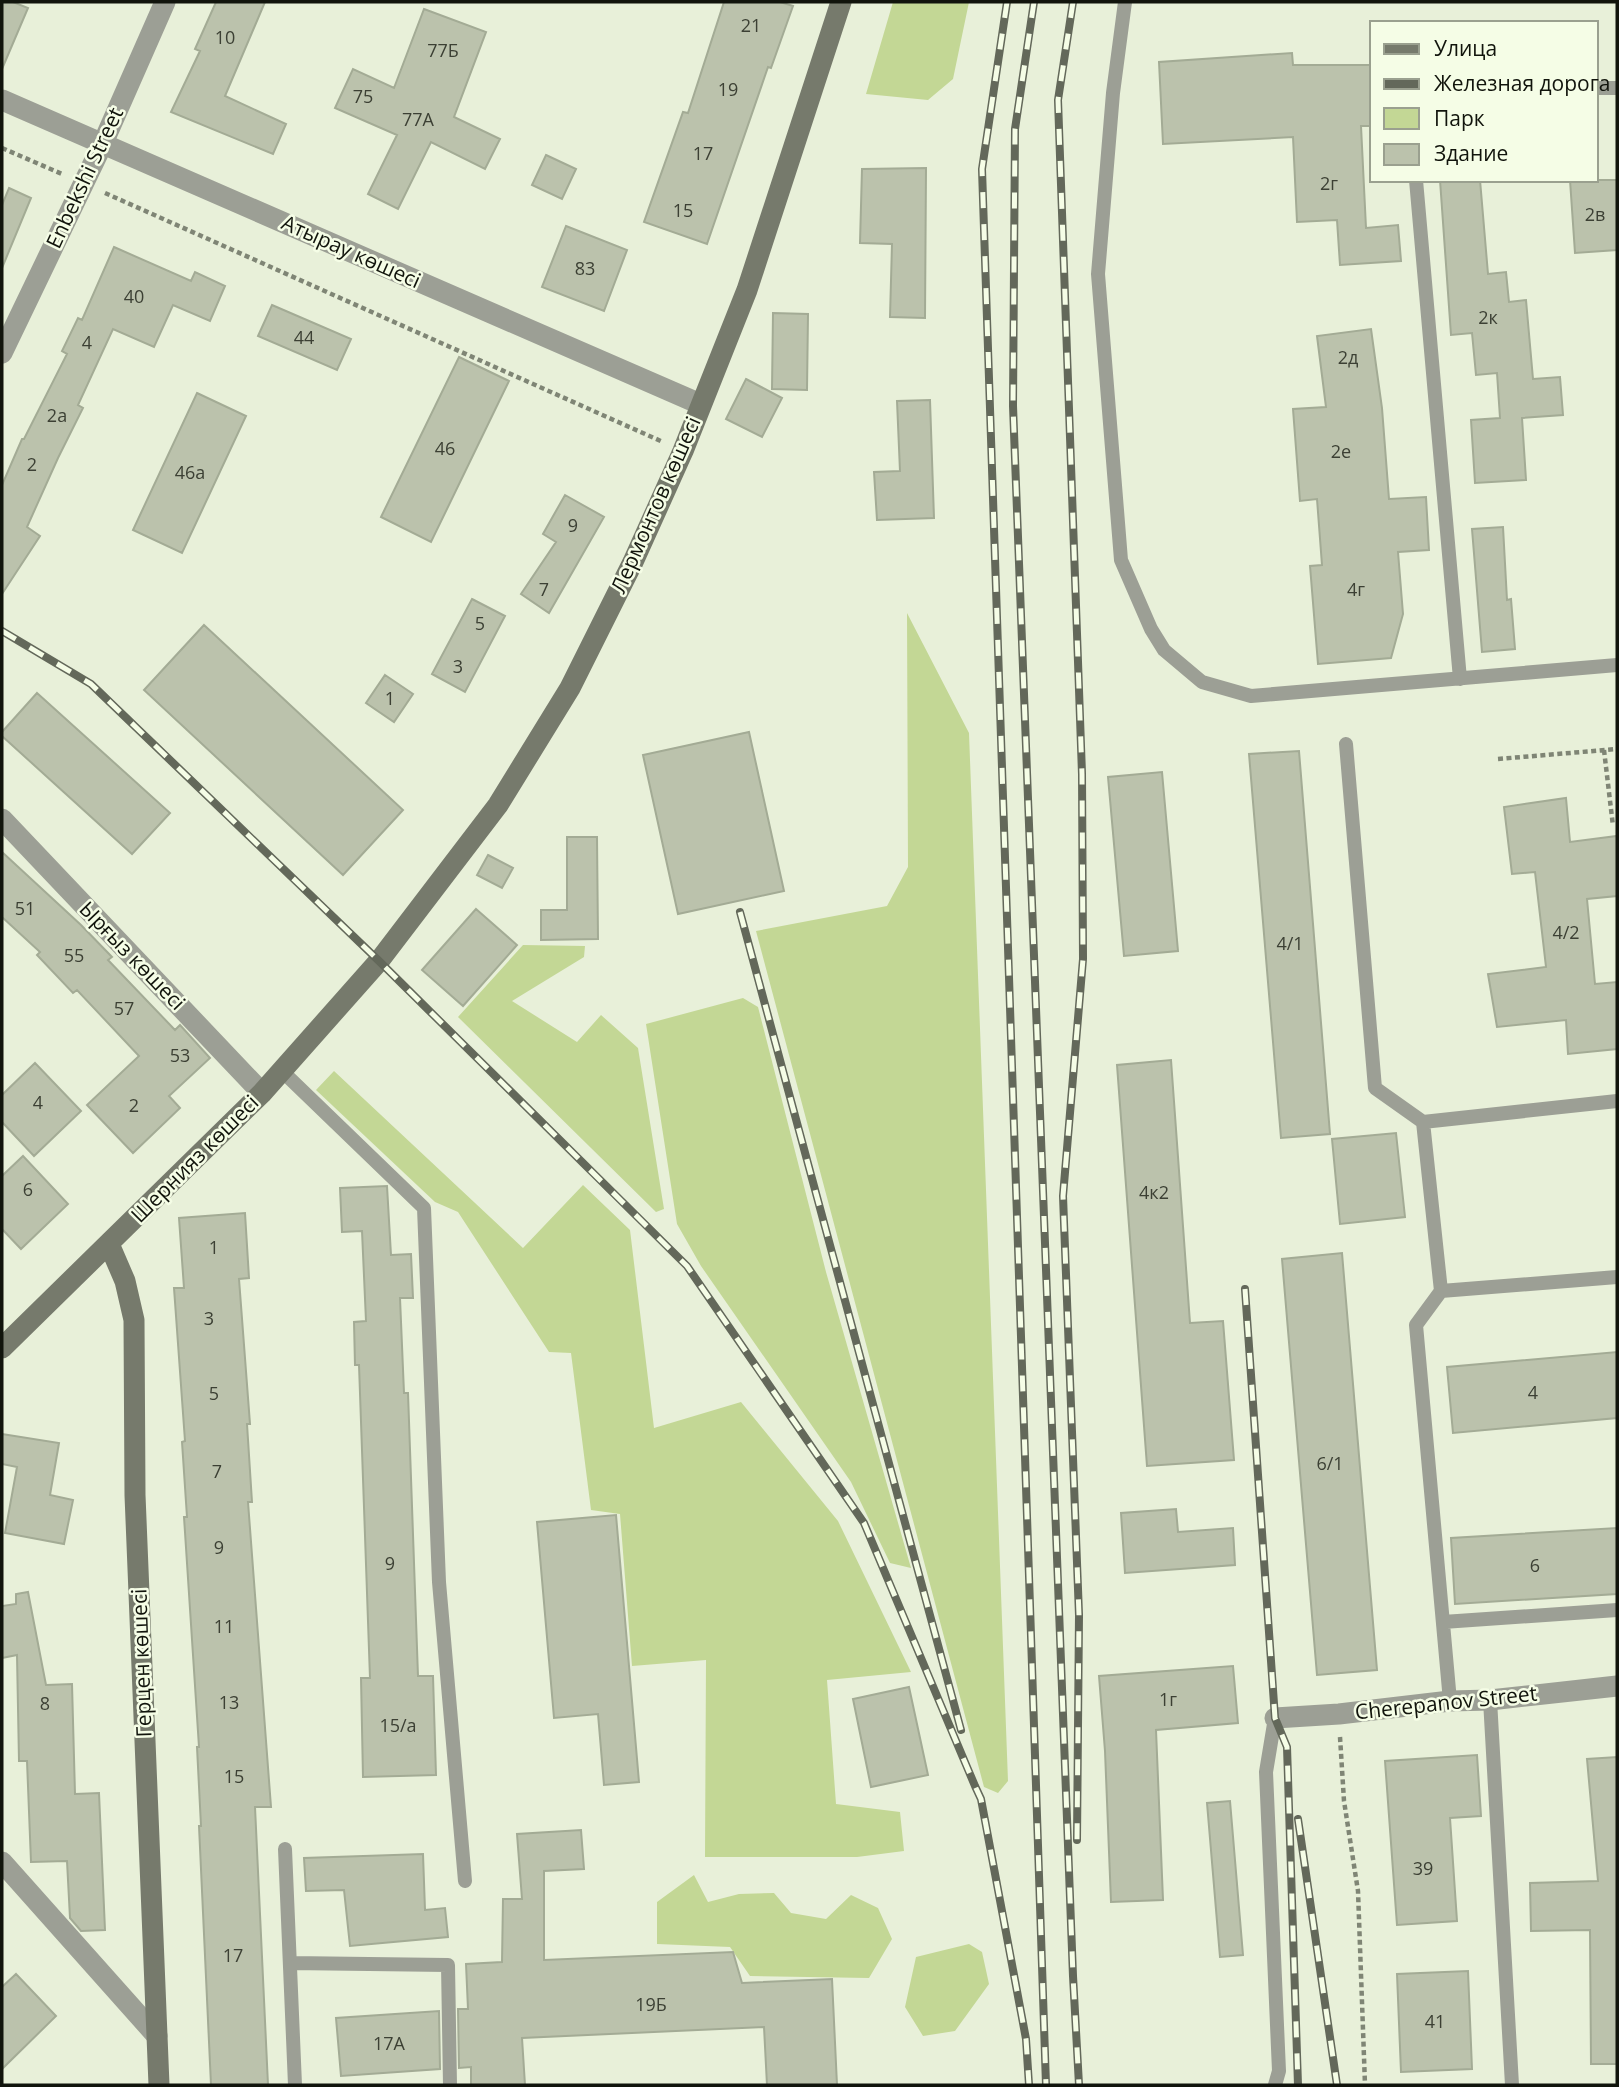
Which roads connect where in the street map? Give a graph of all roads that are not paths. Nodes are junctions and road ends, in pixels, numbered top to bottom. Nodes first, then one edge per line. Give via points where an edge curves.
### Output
1 (165, 2) edge
2 (841, 2) edge
3 (1125, 2) edge
4 (1598, 88) edge
5 (1617, 88) edge
6 (2, 100) edge
7 (103, 143) junction
8 (1416, 182) edge
9 (2, 353) edge
10 (700, 404) junction
11 (1617, 665) edge
12 (1460, 679) junction
13 (1346, 744) dead end
14 (2, 819) edge
15 (379, 961) joint
16 (282, 1071) junction
17 (262, 1093) junction
18 (1617, 1101) edge
19 (1423, 1122) junction
20 (109, 1244) junction
21 (1617, 1277) edge
22 (1441, 1291) junction
23 (2, 1348) edge
24 (1617, 1610) edge
25 (1443, 1622) junction
26 (1617, 1686) edge
27 (1490, 1700) junction
28 (1450, 1701) junction
29 (1275, 1718) joint
30 (285, 1849) dead end
31 (2, 1862) edge
32 (465, 1881) dead end
33 (290, 1963) junction
34 (157, 2036) junction
35 (159, 2085) edge
36 (295, 2085) edge
37 (450, 2085) edge
38 (1275, 2085) edge
39 (1512, 2085) edge

1 - 7 street, Enbekshi Street
2 - 10 street, Лермонтов көшесі via 747,290
3 - 12 lane via 1098,274 1121,560 1151,629 1164,650 1202,682 1251,696
4 - 5 lane
6 - 7 street, Атырау көшесі
7 - 9 street, Enbekshi Street
7 - 10 street, Атырау көшесі
8 - 12 lane
10 - 15 street, Лермонтов көшесі via 633,562 570,688 498,805
11 - 12 lane
13 - 19 lane via 1375,1088
14 - 17 street, Ырғыз көшесі
15 - 16 street, Шернияз көшесі
16 - 17 street, Шернияз көшесі
16 - 32 lane via 424,1208 439,1583
17 - 20 street, Шернияз көшесі
18 - 19 lane
19 - 22 lane
20 - 23 street, Шернияз көшесі
20 - 34 street, Герцен көшесі via 125,1281 134,1320 135,1495
21 - 22 lane
22 - 25 lane via 1416,1325
24 - 25 lane
25 - 28 lane
26 - 27 street, Cherepanov Street
27 - 28 street, Cherepanov Street
27 - 39 lane
28 - 29 street, Cherepanov Street
29 - 38 lane via 1266,1772 1279,2071
30 - 33 lane
31 - 34 street
33 - 36 lane
33 - 37 lane via 448,1965
34 - 35 street, Герцен көшесі

